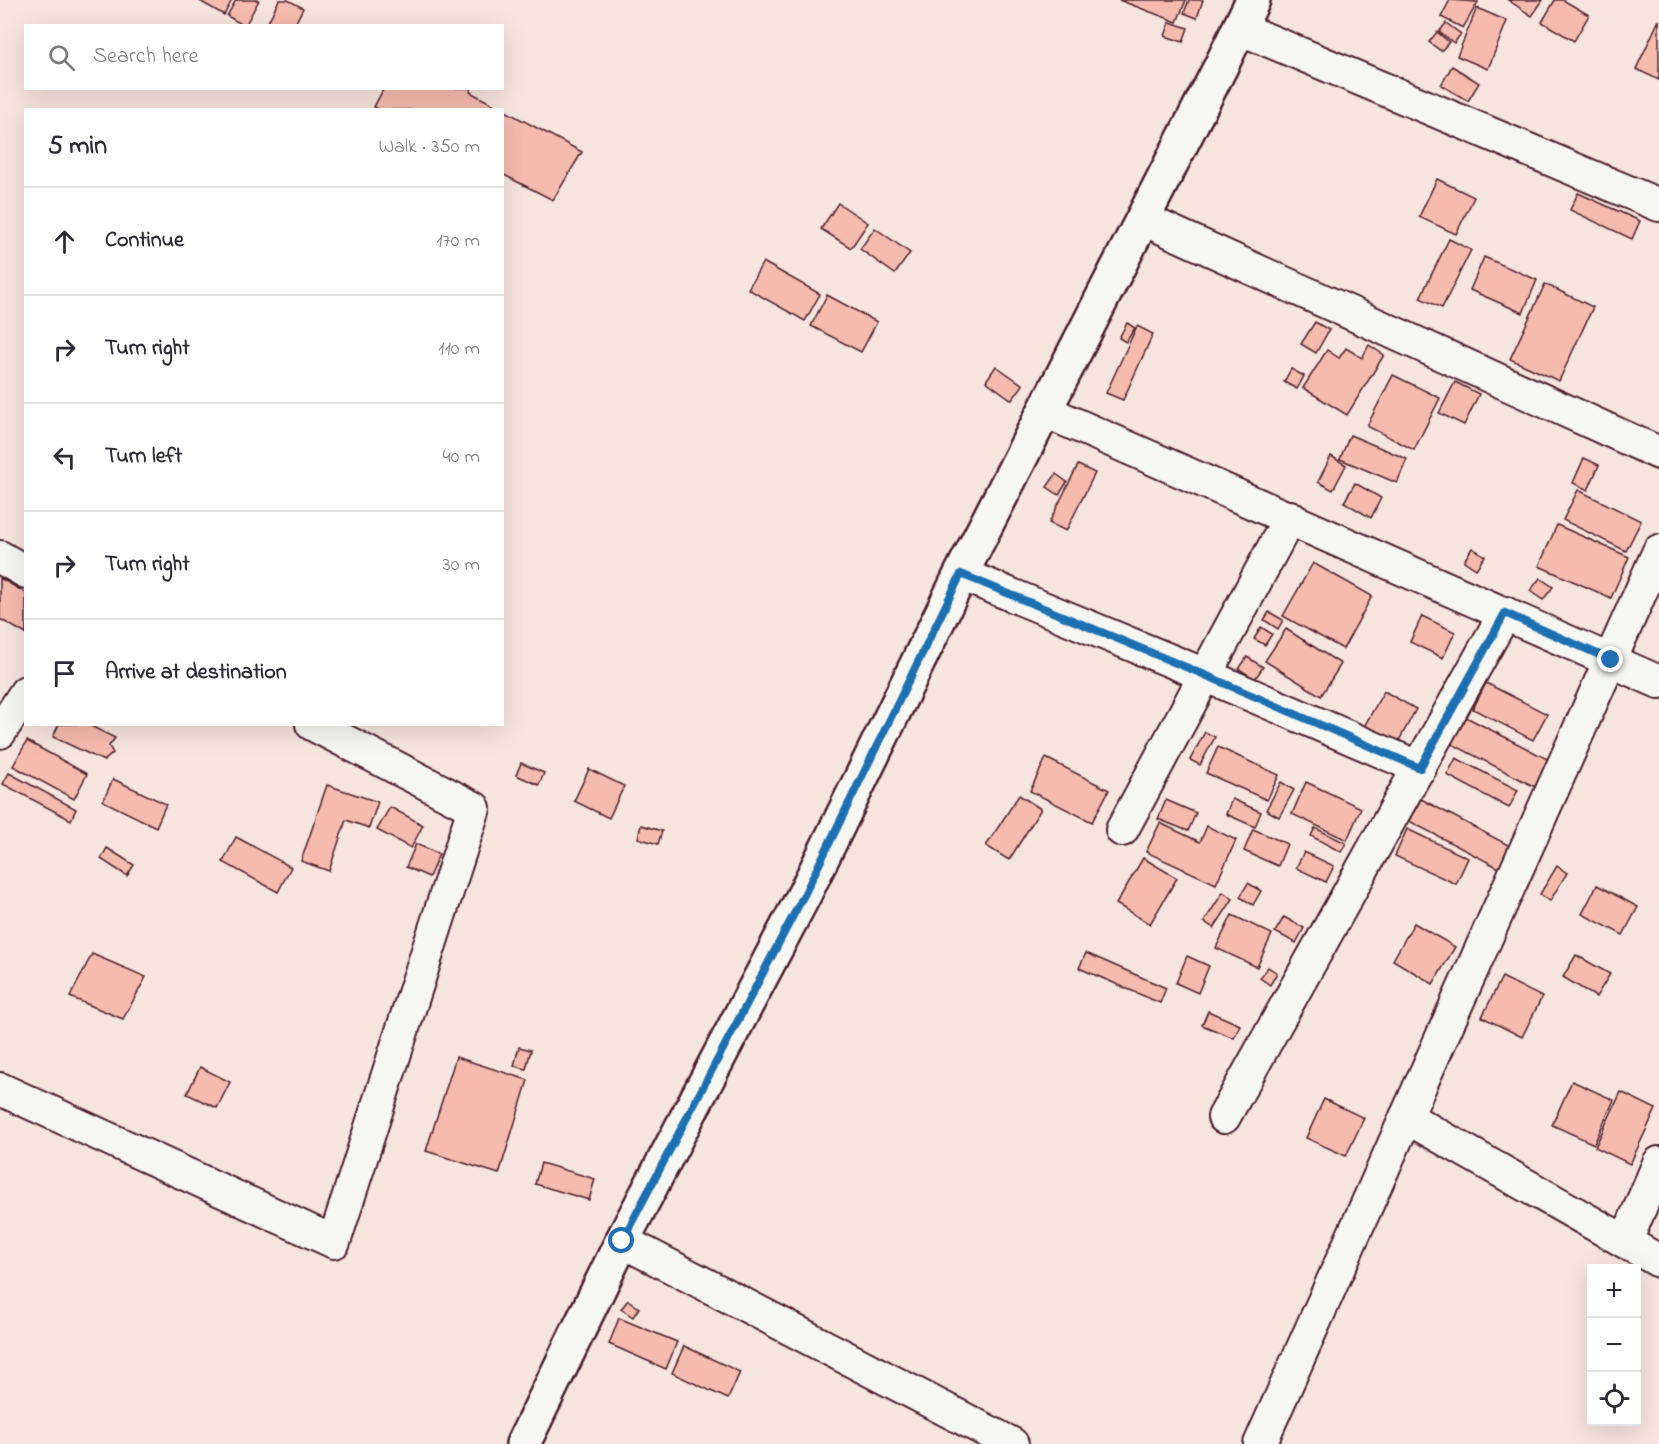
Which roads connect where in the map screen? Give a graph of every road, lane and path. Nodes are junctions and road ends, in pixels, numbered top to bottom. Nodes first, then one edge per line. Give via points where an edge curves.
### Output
1 (1246, 14) edge
2 (1659, 205) edge
3 (1143, 219) junction
4 (1045, 411) junction
5 (1659, 453) edge
6 (1290, 517) junction
7 (1659, 551) edge
8 (0, 557) edge
9 (24, 571) edge
10 (961, 574) junction
11 (1505, 613) junction
12 (1611, 660) junction
13 (1205, 675) junction
14 (1659, 682) edge
15 (24, 695) edge
16 (316, 726) edge
17 (0, 732) edge
18 (1420, 768) junction
19 (1122, 830) dead end
20 (0, 1089) edge
21 (1406, 1116) junction
22 (1224, 1117) dead end
23 (1659, 1163) edge
24 (622, 1241) junction
25 (1626, 1241) junction
26 (1659, 1261) edge
27 (523, 1444) edge
28 (1012, 1444) edge
29 (1260, 1444) edge

1 - 2 street
1 - 3 main road
3 - 4 main road
3 - 5 street
4 - 6 street
4 - 10 main road
6 - 11 street
6 - 13 street
7 - 12 street
8 - 9 street
10 - 13 street
10 - 24 main road via 804,895
11 - 12 street
11 - 18 street
12 - 14 street
12 - 21 street
13 - 18 street
13 - 19 street
15 - 17 street
16 - 20 street via 474,808 334,1242
18 - 22 street
21 - 25 street
21 - 29 street
23 - 25 street
24 - 27 main road
24 - 28 street
25 - 26 street

